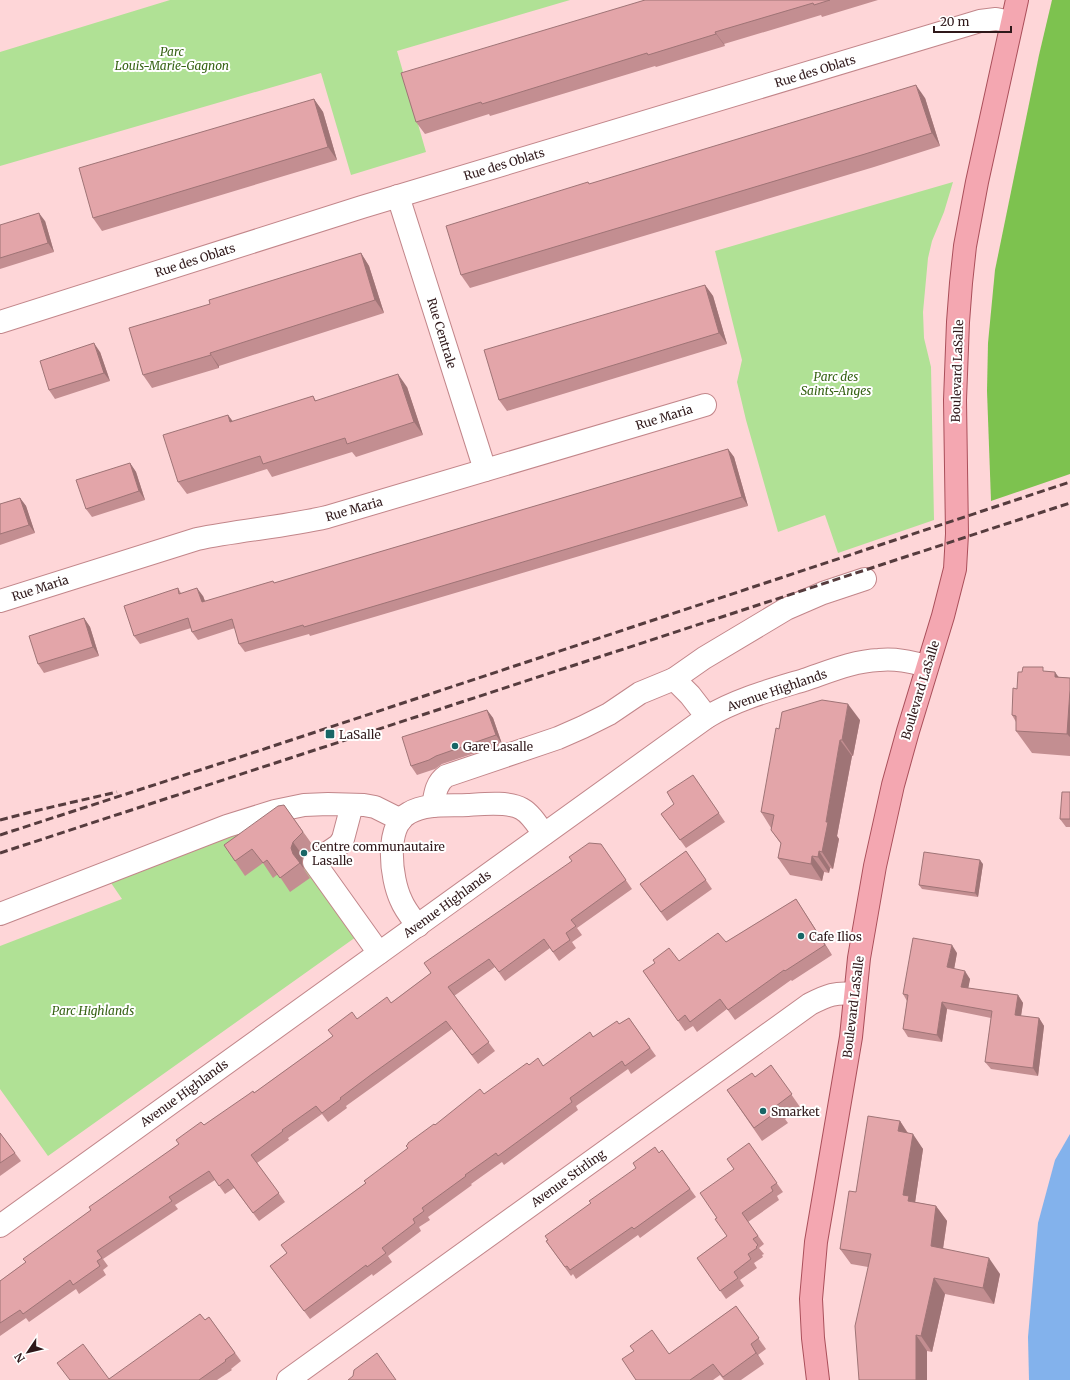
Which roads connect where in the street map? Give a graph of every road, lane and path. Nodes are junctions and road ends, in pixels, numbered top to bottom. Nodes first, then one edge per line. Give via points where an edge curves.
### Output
1 (1017, 0) edge
2 (1012, 22) junction
3 (398, 196) junction
4 (0, 322) edge
5 (705, 405) dead end
6 (485, 470) junction
7 (865, 579) dead end
8 (0, 601) edge
9 (927, 666) junction
10 (674, 679) junction
11 (707, 717) junction
12 (352, 805) junction
13 (433, 806) junction
14 (401, 820) junction
15 (544, 834) junction
16 (0, 914) edge
17 (418, 926) junction
18 (379, 953) junction
19 (855, 994) junction
20 (0, 1226) edge
21 (288, 1380) edge
22 (818, 1380) edge

1 - 2 main road, Boulevard LaSalle
2 - 3 street, Rue des Oblats via 996,19 980,21
2 - 9 main road, Boulevard LaSalle via 964,252 955,393 957,550 950,590
3 - 4 street, Rue des Oblats
3 - 6 street, Rue Centrale
5 - 6 street, Rue Maria
6 - 8 street, Rue Maria via 327,517 197,539
7 - 10 street via 786,609
9 - 11 street, Avenue Highlands via 891,659 849,666 740,701
9 - 19 main road, Boulevard LaSalle via 897,772 877,858
10 - 11 street
10 - 13 street via 640,693 609,714 558,738 446,776 440,780
11 - 15 street, Avenue Highlands
12 - 14 street via 376,807
12 - 16 street via 304,805 227,826
12 - 18 street via 339,845 314,862
13 - 14 street via 408,813
13 - 15 street via 514,806 526,812
14 - 17 street via 392,844 394,876 400,900
15 - 17 street, Avenue Highlands
17 - 18 street, Avenue Highlands
18 - 20 street, Avenue Highlands
19 - 21 street, Avenue Stirling via 831,994 810,1004
19 - 22 main road, Boulevard LaSalle via 851,1037 813,1261 813,1338

